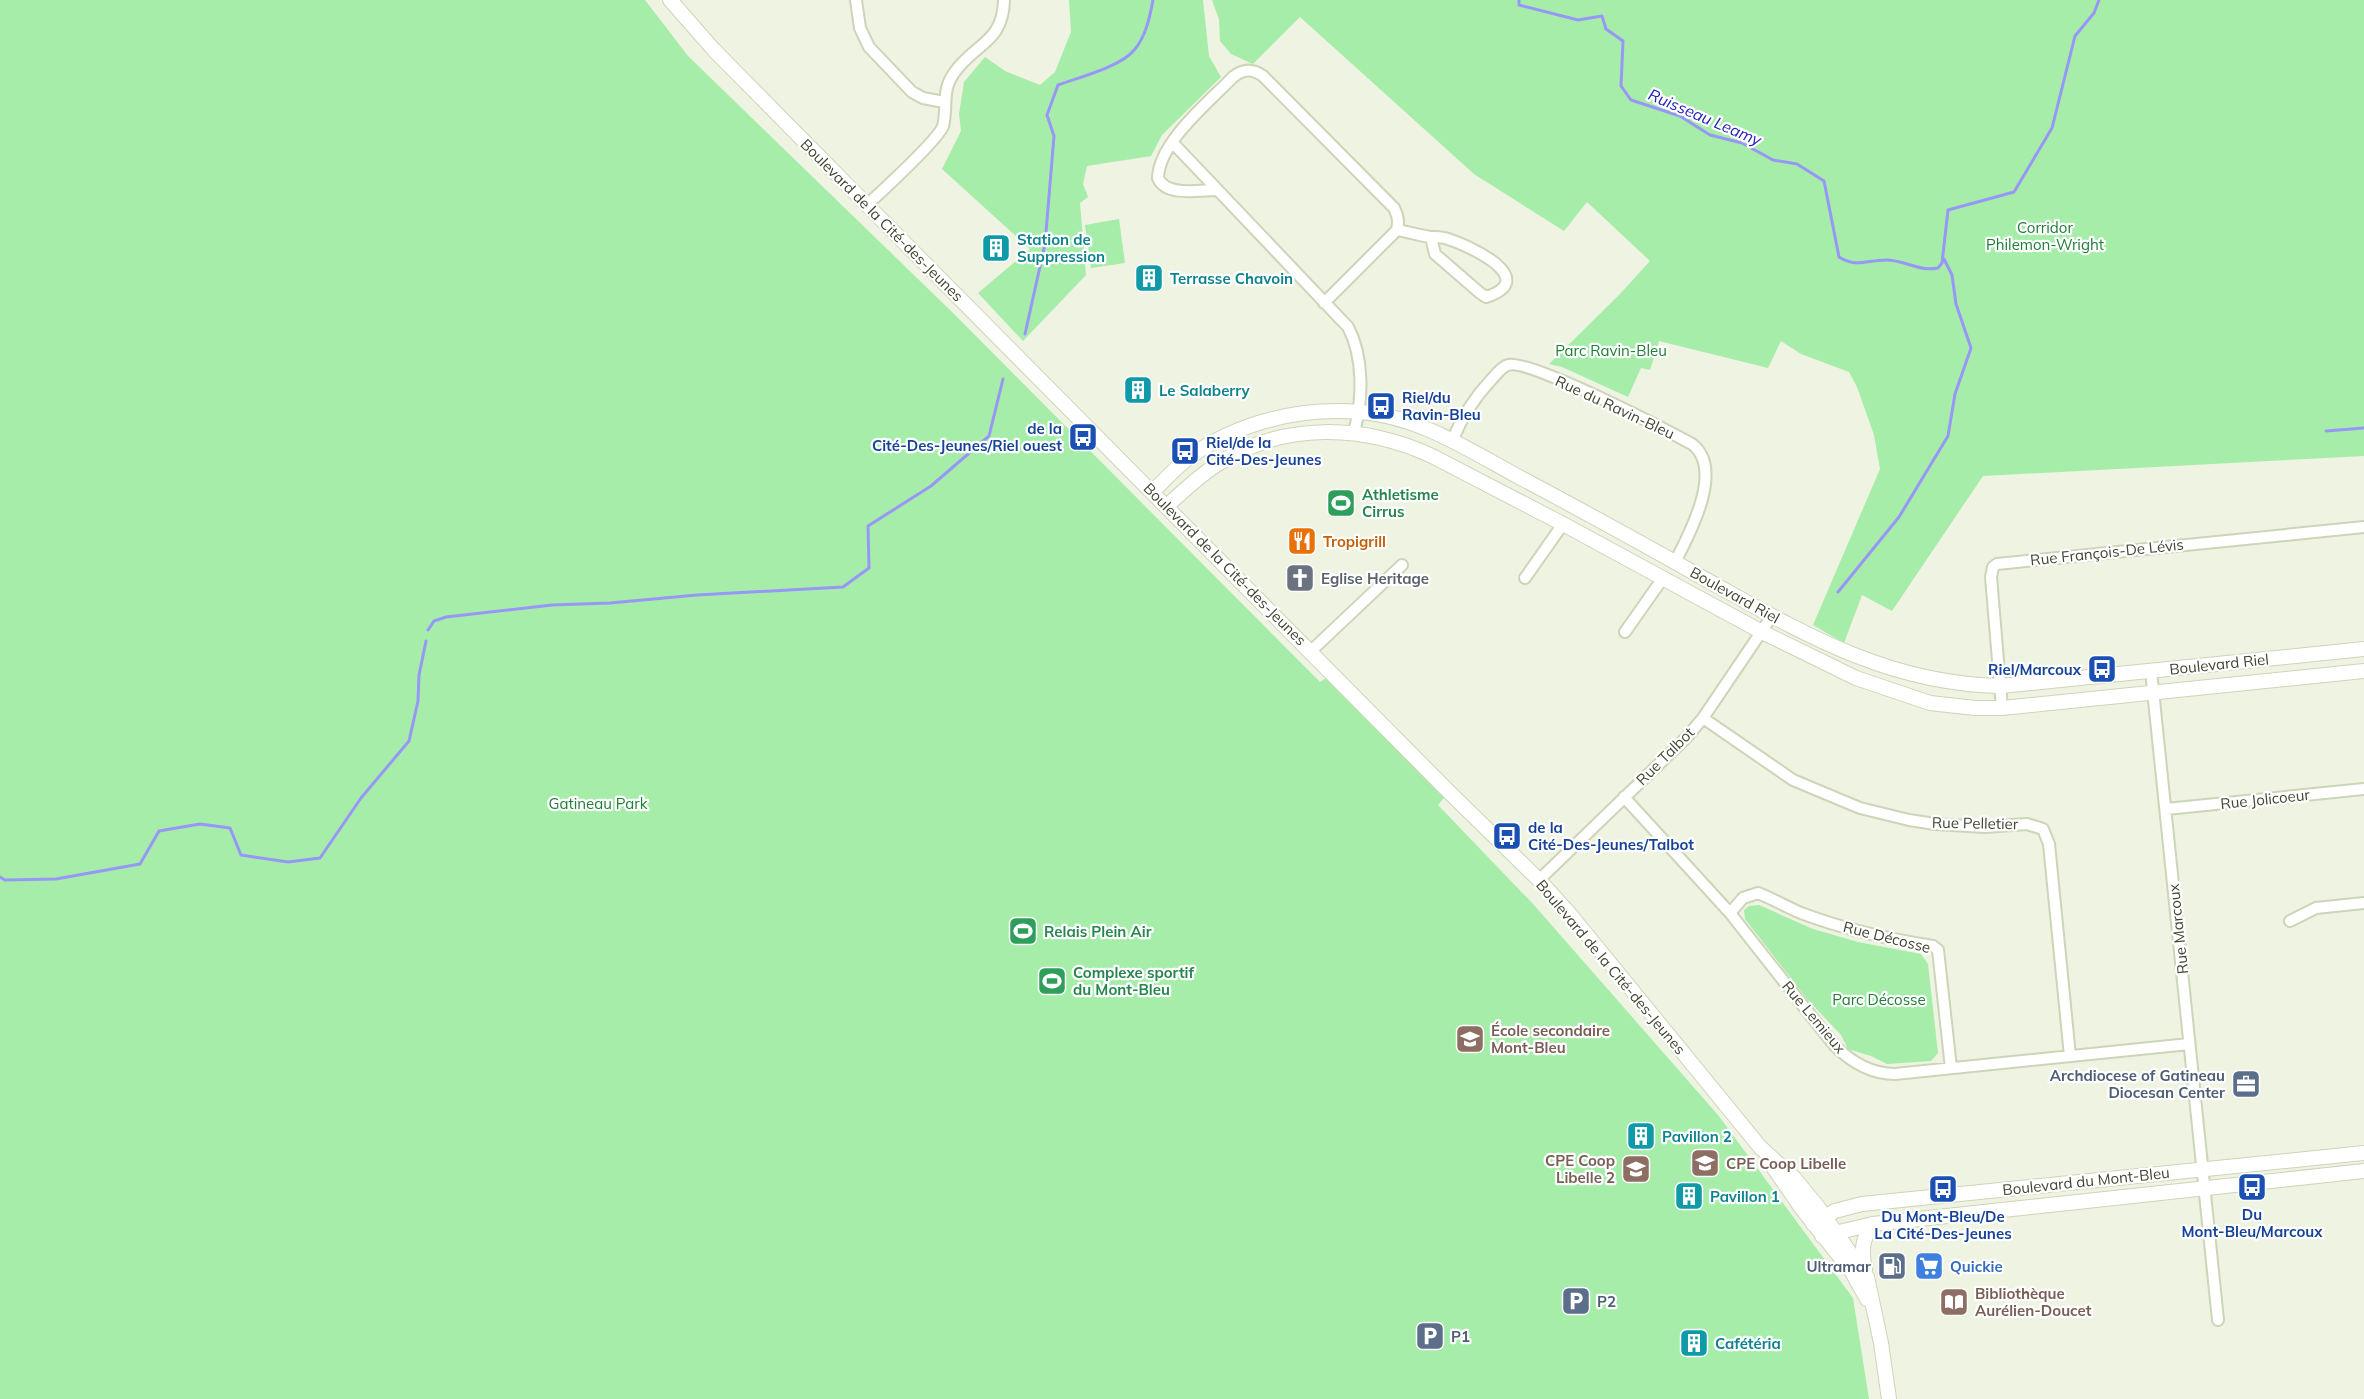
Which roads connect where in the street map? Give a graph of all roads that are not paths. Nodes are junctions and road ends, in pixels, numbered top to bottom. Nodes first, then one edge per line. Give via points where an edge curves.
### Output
1 (670, 0) edge
2 (856, 0) edge
3 (1004, 0) edge
4 (944, 102) junction
5 (1172, 142) junction
6 (1217, 190) junction
7 (867, 205) junction
8 (1397, 230) junction
9 (1431, 237) junction
10 (1324, 303) junction
11 (1360, 411) junction
12 (1354, 432) junction
13 (1452, 441) junction
14 (1153, 490) junction
15 (1167, 506) junction
16 (1563, 524) junction
17 (2364, 527) edge
18 (1675, 562) junction
19 (1402, 565) dead end
20 (1525, 578) dead end
21 (1663, 578) junction
22 (1772, 616) junction
23 (1625, 632) dead end
24 (1762, 632) junction
25 (2364, 650) edge
26 (1311, 651) junction
27 (2151, 671) junction
28 (2364, 671) edge
29 (2001, 686) junction
30 (2154, 693) junction
31 (2002, 708) junction
32 (1703, 718) junction
33 (2364, 789) edge
34 (1624, 797) junction
35 (2166, 809) junction
36 (1539, 880) junction
37 (2364, 903) edge
38 (1730, 913) junction
39 (2290, 921) dead end
40 (2189, 1044) junction
41 (2070, 1056) junction
42 (1951, 1068) junction
43 (2364, 1153) edge
44 (2204, 1169) junction
45 (2364, 1171) edge
46 (2205, 1187) junction
47 (1819, 1220) junction
48 (1873, 1224) junction
49 (1835, 1231) junction
50 (1822, 1236) junction
51 (1867, 1277) junction
52 (1876, 1320) junction
53 (2218, 1320) dead end
54 (1889, 1399) edge

1 - 7 street, Boulevard de la Cité-des-Jeunes
2 - 4 street via 860,28 869,47 912,92
3 - 4 street via 995,33 952,75
4 - 7 street via 939,134
5 - 6 street
5 - 6 street via 1158,171 1160,183 1173,190
5 - 8 street via 1240,72 1258,72 1394,208 1399,222
6 - 10 street
7 - 14 street, Boulevard de la Cité-des-Jeunes
8 - 9 street
8 - 10 street
9 - 9 street via 1450,239 1497,264 1507,280 1503,289 1486,297 1480,293 1435,254
10 - 11 street via 1354,338
11 - 12 street
11 - 13 street, Boulevard Riel via 1407,422
11 - 14 street, Boulevard Riel via 1294,414 1247,427 1197,452
12 - 15 street, Boulevard Riel via 1299,435 1249,447 1204,473
12 - 16 street, Boulevard Riel via 1421,451
13 - 18 street, Boulevard Riel
13 - 18 street, Rue du Ravin-Bleu via 1476,396 1502,368 1514,364 1613,404 1692,444 1700,452 1704,466 1701,504
14 - 15 street, Boulevard de la Cité-des-Jeunes
15 - 26 street, Boulevard de la Cité-des-Jeunes
16 - 20 street
16 - 21 street, Boulevard Riel
17 - 29 street, Rue François-De Lévis via 1997,564 1991,577
18 - 22 street, Boulevard Riel
19 - 26 street
21 - 23 street
21 - 24 street, Boulevard Riel
22 - 24 street, Rue Talbot
22 - 29 street, Boulevard Riel via 1827,644 1904,673 1948,683
24 - 31 street, Boulevard Riel via 1856,678 1904,696 1954,706
24 - 32 street, Rue Talbot
25 - 27 street, Boulevard Riel
26 - 36 street, Boulevard de la Cité-des-Jeunes
27 - 29 street, Boulevard Riel
27 - 30 street, Rue Marcoux
28 - 30 street, Boulevard Riel
29 - 31 street, Rue François-De Lévis
30 - 31 street, Boulevard Riel
30 - 35 street, Rue Marcoux
32 - 34 street, Rue Talbot
32 - 41 street, Rue Pelletier via 1793,780 1860,808 1935,824 2027,825 2043,829 2049,844
33 - 35 street, Rue Jolicoeur
34 - 36 street, Rue Talbot
34 - 38 street, Rue Lemieux
35 - 40 street, Rue Marcoux
36 - 47 street, Boulevard de la Cité-des-Jeunes via 1760,1147 1781,1182
37 - 39 street via 2316,908
38 - 42 street, Rue Lemieux via 1848,1058 1888,1074
38 - 42 street, Rue Décosse via 1743,898 1758,893 1853,930 1933,946 1938,950
40 - 41 street, Rue Lemieux
40 - 44 street, Rue Marcoux
41 - 42 street, Rue Lemieux
43 - 44 street, Boulevard du Mont-Bleu
44 - 46 street, Rue Marcoux
44 - 47 street, Boulevard du Mont-Bleu via 1862,1204
45 - 46 street, Boulevard du Mont-Bleu
46 - 48 street, Boulevard du Mont-Bleu
46 - 53 street, Rue Marcoux
47 - 49 street, Boulevard de la Cité-des-Jeunes
47 - 50 street, Boulevard de la Cité-des-Jeunes
48 - 49 street, Boulevard du Mont-Bleu
48 - 51 street via 1862,1245
49 - 50 street, Boulevard du Mont-Bleu
49 - 51 street, Boulevard de la Cité-des-Jeunes
50 - 52 street, Boulevard de la Cité-des-Jeunes via 1852,1272
51 - 52 street, Boulevard de la Cité-des-Jeunes
52 - 54 street, Boulevard de la Cité-des-Jeunes

